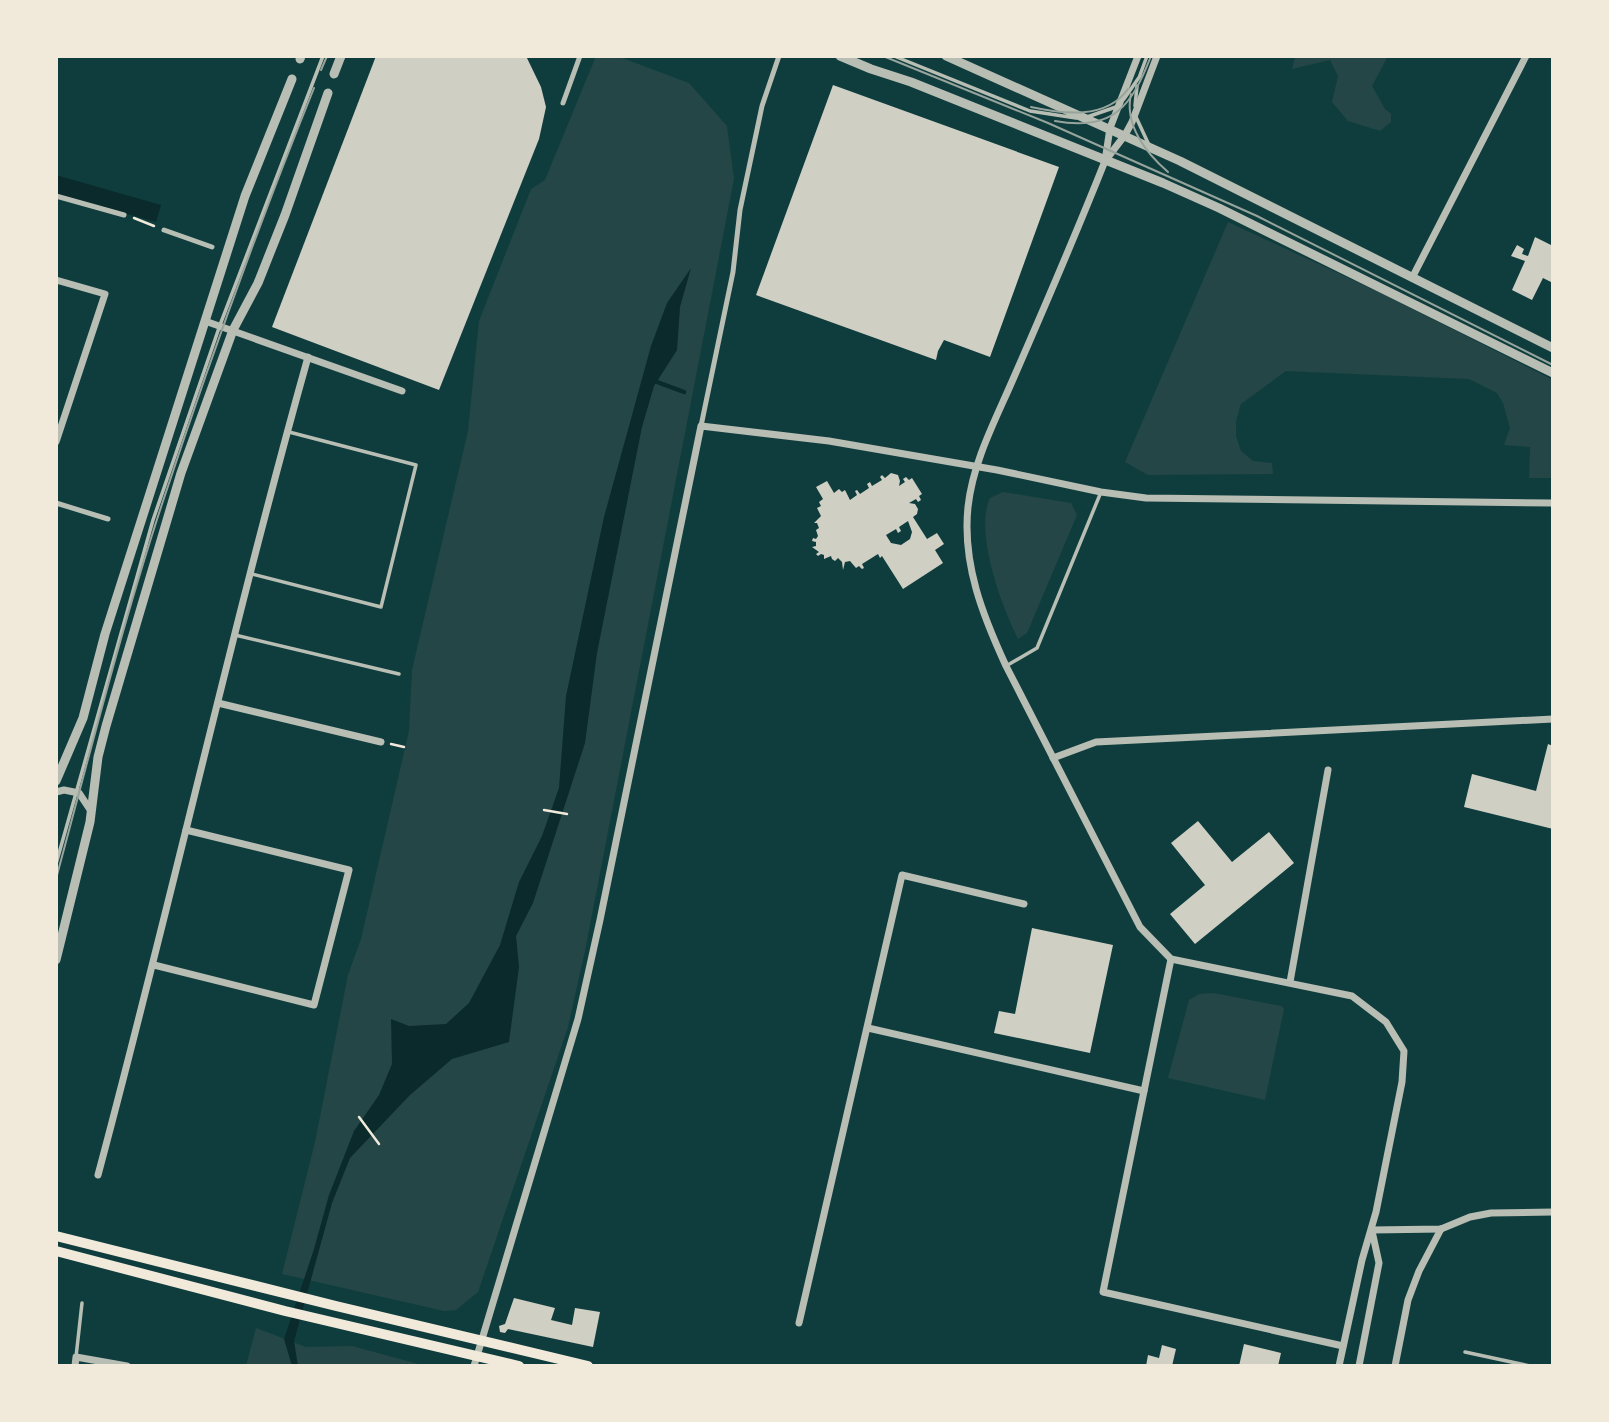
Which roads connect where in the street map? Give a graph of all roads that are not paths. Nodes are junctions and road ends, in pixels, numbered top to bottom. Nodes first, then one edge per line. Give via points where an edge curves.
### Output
1 (323, 56) edge
2 (341, 56) edge
3 (580, 56) edge
4 (779, 56) edge
5 (840, 56) edge
6 (894, 56) edge
7 (946, 56) edge
8 (1138, 56) edge
9 (1147, 56) edge
10 (1157, 56) edge
11 (1526, 56) edge
12 (334, 75) dead end
13 (1140, 76) junction
14 (292, 79) dead end
15 (328, 93) dead end
16 (563, 103) dead end
17 (1118, 106) junction
18 (1135, 115) junction
19 (1086, 118) junction
20 (1110, 128) junction
21 (1125, 135) junction
22 (1150, 147) junction
23 (1105, 161) junction
24 (56, 196) edge
25 (124, 215) road end
26 (164, 230) road end
27 (212, 247) dead end
28 (1412, 278) junction
29 (56, 280) edge
30 (205, 321) junction
31 (220, 325) junction
32 (233, 330) junction
33 (1553, 348) edge
34 (308, 357) junction
35 (1553, 373) edge
36 (401, 391) dead end
37 (701, 426) junction
38 (287, 432) junction
39 (56, 442) edge
40 (977, 467) junction
41 (1101, 492) junction
42 (56, 503) edge
43 (1553, 503) edge
44 (108, 519) dead end
45 (250, 574) junction
46 (235, 635) junction
47 (1006, 666) junction
48 (398, 674) dead end
49 (218, 703) junction
50 (1553, 719) edge
51 (381, 741) dead end
52 (1053, 758) junction
53 (1328, 770) dead end
54 (56, 781) edge
55 (76, 792) junction
56 (56, 793) edge
57 (91, 811) junction
58 (186, 830) junction
59 (56, 864) edge
60 (1024, 904) dead end
61 (1171, 959) junction
62 (56, 960) edge
63 (154, 965) junction
64 (1290, 982) junction
65 (868, 1028) junction
66 (1144, 1091) junction
67 (99, 1175) dead end
68 (1553, 1212) edge
69 (1441, 1229) junction
70 (1372, 1230) junction
71 (56, 1236) edge
72 (56, 1251) edge
73 (82, 1303) dead end
74 (799, 1323) dead end
75 (481, 1341) junction
76 (1343, 1346) junction
77 (1465, 1352) dead end
78 (475, 1361) edge
79 (75, 1362) edge
80 (127, 1366) edge
81 (519, 1366) edge
82 (588, 1366) edge
83 (1339, 1366) edge
84 (1359, 1366) edge
85 (1395, 1366) edge
86 (1530, 1366) edge

1 - 31 lane
2 - 12 street
3 - 16 street
4 - 37 street via 762,106 740,210 733,272
5 - 23 street
6 - 19 lane via 1030,111
7 - 19 street
8 - 17 street
9 - 13 lane
10 - 18 street
11 - 28 street
13 - 17 lane
13 - 18 lane
14 - 30 street via 245,196
15 - 32 street via 258,283
17 - 19 lane
17 - 20 street
18 - 21 street
18 - 22 lane
19 - 20 street
20 - 21 street
20 - 23 street
21 - 22 street
21 - 23 street
22 - 28 street
23 - 35 street via 1222,209
23 - 40 street
24 - 25 street
26 - 27 street
28 - 33 street
29 - 39 street via 105,294
30 - 31 street
30 - 54 street via 105,634 83,718
31 - 32 street
31 - 55 lane via 153,520
32 - 34 street
32 - 57 street via 181,473 142,602 103,736
34 - 36 street
34 - 38 street
37 - 40 street via 829,441
37 - 75 street via 578,1019
38 - 45 street
38 - 45 lane via 416,465 381,607
40 - 41 street
40 - 47 street via 968,509 970,563 977,598
41 - 43 street via 1146,498
41 - 47 lane via 1037,648
42 - 44 street
45 - 46 street
46 - 48 lane
46 - 49 street
47 - 52 street
49 - 51 street
49 - 58 street
50 - 52 street via 1096,742
52 - 61 street via 1140,927
53 - 64 street
55 - 56 street
55 - 57 street
55 - 59 lane
57 - 62 street
58 - 63 street
58 - 63 street via 349,870 314,1005
60 - 65 street via 902,875
61 - 64 street
61 - 66 street
63 - 67 street
64 - 70 street via 1352,996 1386,1022 1404,1051
65 - 66 street
65 - 74 street
66 - 76 street via 1103,1292
68 - 69 street via 1491,1213
69 - 70 street
69 - 85 street via 1408,1300
70 - 76 street
70 - 84 street via 1379,1263
71 - 75 main road
72 - 78 main road
73 - 79 lane
75 - 78 street
75 - 82 main road
76 - 83 street
77 - 86 lane
78 - 81 main road
79 - 80 street

